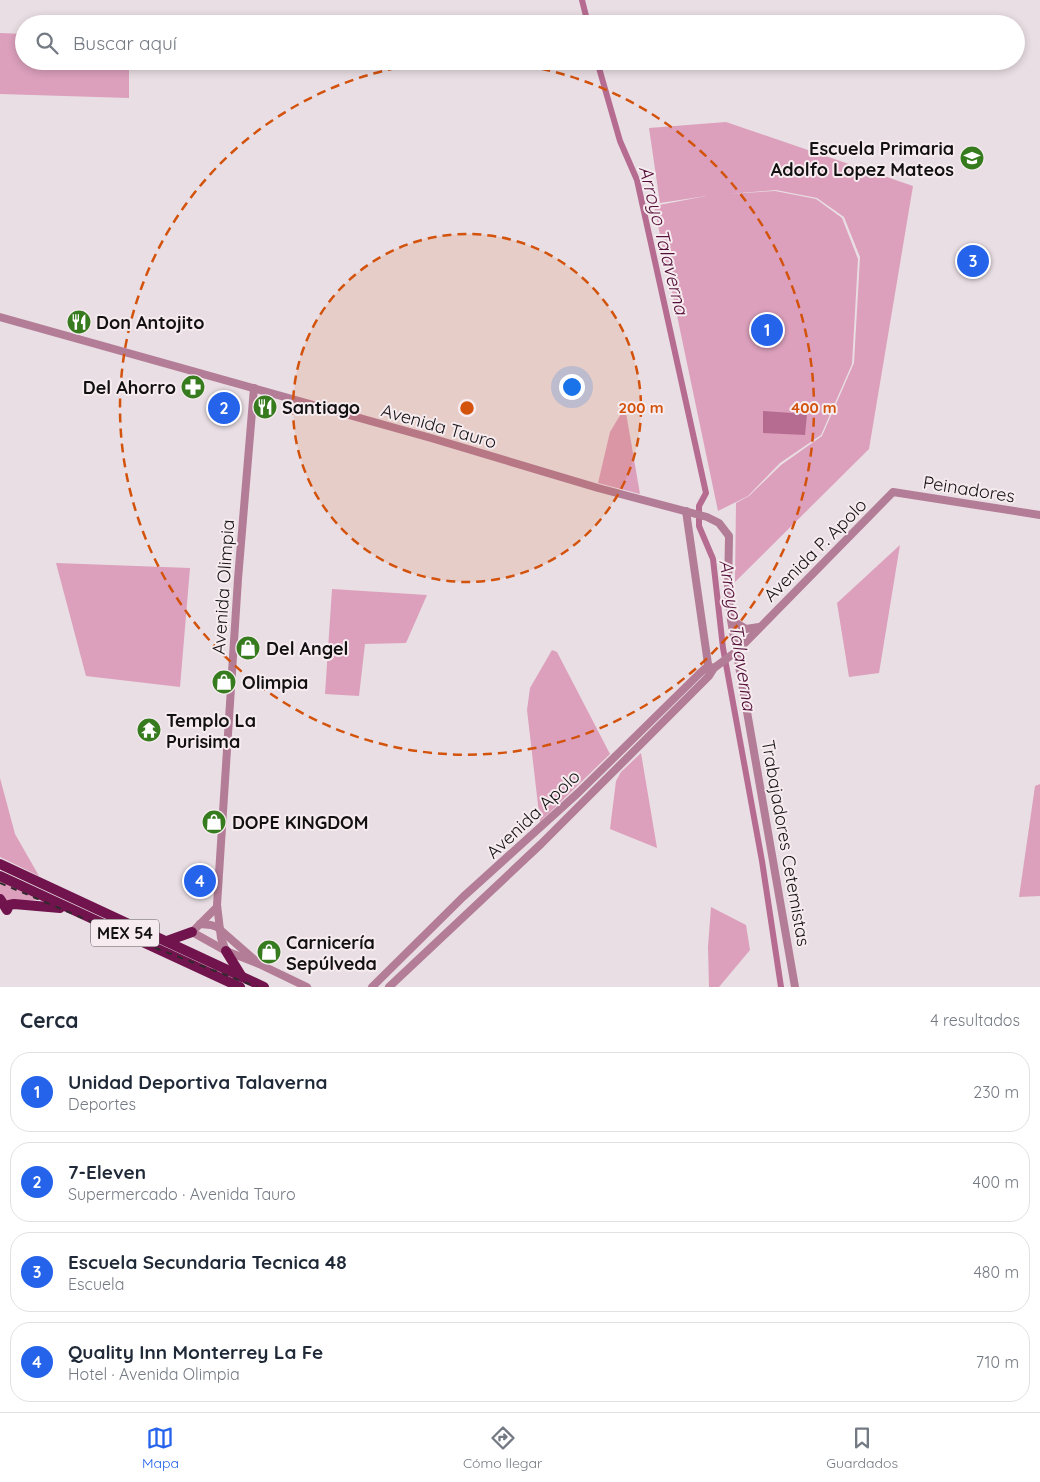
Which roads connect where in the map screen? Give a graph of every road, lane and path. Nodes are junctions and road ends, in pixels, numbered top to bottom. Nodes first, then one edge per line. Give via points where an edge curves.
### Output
1 (0, 317) edge
2 (254, 388) junction
3 (894, 492) joint
4 (1040, 515) edge
5 (688, 517) junction
6 (723, 527) joint
7 (731, 620) junction
8 (759, 627) junction
9 (738, 651) junction
10 (713, 667) junction
11 (0, 864) edge
12 (0, 876) edge
13 (0, 899) edge
14 (217, 907) junction
15 (4, 910) edge
16 (75, 910) junction
17 (200, 924) junction
18 (220, 930) junction
19 (192, 932) junction
20 (167, 941) junction
21 (226, 951) junction
22 (260, 964) junction
23 (242, 982) edge
24 (264, 987) edge
25 (307, 987) edge
26 (372, 987) edge
27 (389, 987) edge
28 (795, 987) edge

1 - 2 street, Avenida Tauro
2 - 5 street, Avenida Tauro
2 - 14 street, Avenida Olimpia
3 - 4 street, Peinadores
3 - 8 street, Avenida P. Apolo
5 - 6 street, Avenida Tauro via 710,518
5 - 10 street
6 - 7 street, Trabajadores Cetemistas via 728,536
7 - 8 street via 746,629
7 - 9 street, Trabajadores Cetemistas
8 - 9 street, Avenida P. Apolo
9 - 10 street, Avenida Apolo
9 - 28 street, Trabajadores Cetemistas
10 - 26 street, Avenida Apolo via 463,897
10 - 27 street, Avenida Apolo via 709,676 541,844
11 - 20 highway, MEX 54
12 - 16 highway, MEX 54
13 - 15 highway
14 - 17 street
14 - 18 street, Avenida Olimpia
15 - 16 highway via 17,904
16 - 23 highway, MEX 54
17 - 18 street via 211,924
17 - 19 street
18 - 21 street, Avenida Olimpia
18 - 22 street
19 - 20 highway
19 - 21 street
20 - 23 highway, MEX 54
21 - 22 street
21 - 23 highway
22 - 25 street
23 - 24 highway, MEX 54

